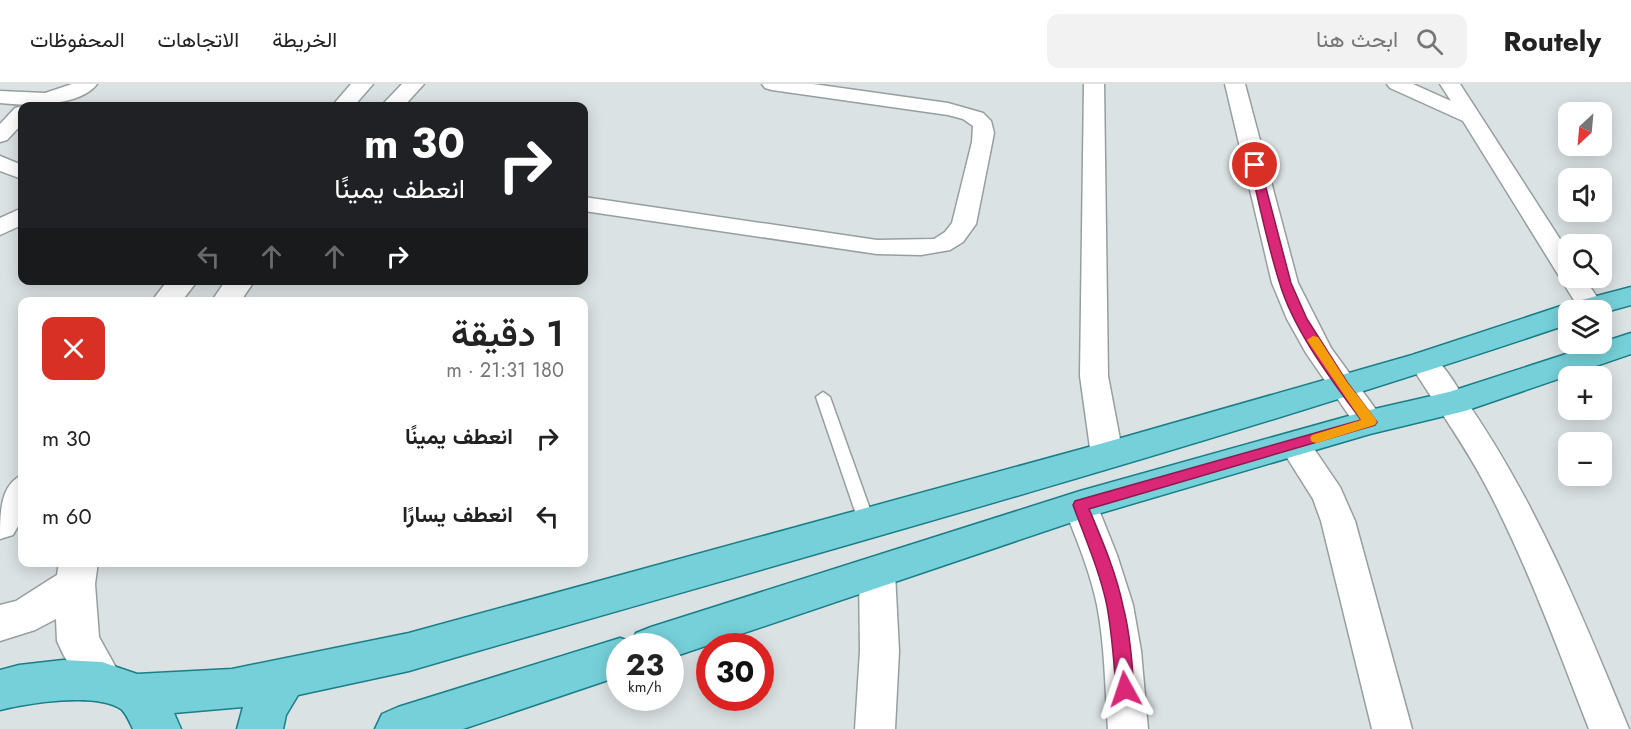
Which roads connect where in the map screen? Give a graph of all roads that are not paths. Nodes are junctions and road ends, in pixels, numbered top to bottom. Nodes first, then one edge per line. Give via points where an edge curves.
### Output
1 (87, 84) edge
2 (363, 84) edge
3 (414, 84) edge
4 (772, 84) edge
5 (1094, 84) edge
6 (1235, 84) edge
7 (1397, 84) edge
8 (1450, 84) edge
9 (0, 97) edge
10 (40, 102) edge
11 (347, 102) edge
12 (396, 102) edge
13 (18, 103) edge
14 (18, 116) edge
15 (1471, 117) junction
16 (0, 136) edge
17 (0, 163) edge
18 (18, 171) edge
19 (588, 205) edge
20 (18, 217) edge
21 (0, 228) edge
22 (1558, 255) edge
23 (180, 285) edge
24 (1631, 296) edge
25 (169, 297) edge
26 (1612, 302) edge
27 (1558, 318) edge
28 (1631, 343) edge
29 (1423, 362) junction
30 (1342, 385) junction
31 (823, 397) dead end
32 (1453, 403) junction
33 (1370, 422) junction
34 (1295, 445) junction
35 (1107, 455) junction
36 (18, 495) edge
37 (1080, 505) junction
38 (867, 523) junction
39 (0, 524) edge
40 (77, 573) edge
41 (877, 573) junction
42 (0, 623) edge
43 (684, 635) edge
44 (606, 662) edge
45 (285, 677) junction
46 (0, 690) edge
47 (132, 702) edge
48 (260, 729) edge
49 (398, 729) edge
50 (875, 729) edge
51 (1128, 729) edge
52 (1392, 729) edge
53 (1609, 729) edge

1 - 10 street
2 - 11 main road
3 - 12 main road
4 - 19 street via 948,109 980,119 986,130 964,224 954,237 941,245 921,248 877,247
5 - 35 street via 1094,376
6 - 30 street via 1285,283 1300,319
7 - 15 street
8 - 15 street
9 - 13 street
14 - 16 street
15 - 22 street
17 - 18 street
20 - 21 street
23 - 25 main road
24 - 26 main road
27 - 29 main road
28 - 32 main road
29 - 30 main road
29 - 32 street
30 - 33 street
30 - 35 main road
31 - 38 lane
32 - 33 main road
32 - 53 street via 1519,516
33 - 34 main road
34 - 37 main road
34 - 52 street via 1328,496 1338,521
35 - 38 main road
36 - 39 main road
37 - 41 main road
37 - 51 street via 1115,605
38 - 45 main road via 409,652
40 - 42 main road via 46,606
40 - 47 main road via 78,640
41 - 43 main road
41 - 50 street via 880,635
44 - 49 main road
45 - 47 main road via 232,689
45 - 48 main road via 265,708
46 - 47 main road via 63,680

